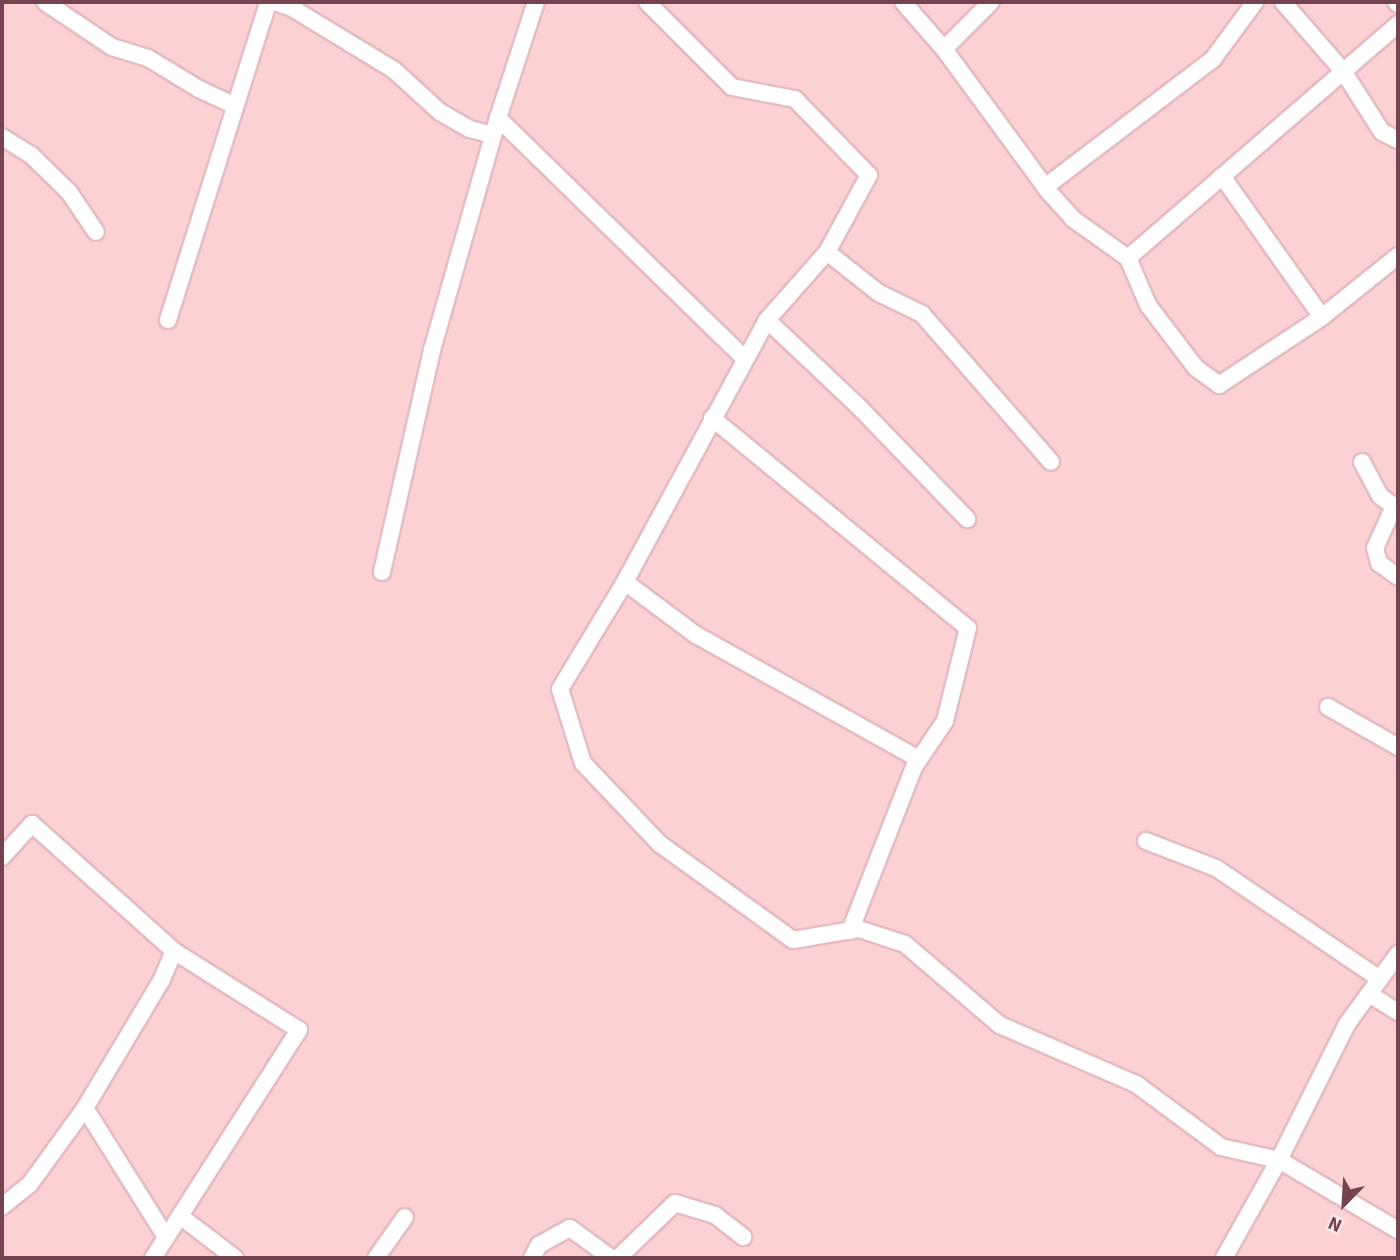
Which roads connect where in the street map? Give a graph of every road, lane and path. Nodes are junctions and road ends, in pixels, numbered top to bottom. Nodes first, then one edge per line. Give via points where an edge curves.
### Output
1 (45, 2) edge
2 (268, 2) edge
3 (274, 2) edge
4 (536, 2) edge
5 (647, 2) edge
6 (903, 2) edge
7 (991, 2) edge
8 (1255, 2) edge
9 (1283, 2) edge
10 (1398, 24) edge
11 (944, 49) junction
12 (1343, 71) junction
13 (234, 106) junction
14 (498, 118) junction
15 (493, 135) junction
16 (2, 137) edge
17 (1398, 140) edge
18 (1223, 176) junction
19 (1045, 187) junction
20 (96, 232) dead end
21 (827, 252) junction
22 (1398, 256) edge
23 (1128, 258) junction
24 (1322, 317) junction
25 (168, 320) dead end
26 (767, 320) junction
27 (745, 359) junction
28 (712, 418) junction
29 (1051, 462) dead end
30 (1362, 462) dead end
31 (967, 519) dead end
32 (382, 572) dead end
33 (1398, 577) edge
34 (625, 582) junction
35 (1328, 707) dead end
36 (1398, 747) edge
37 (919, 760) junction
38 (1146, 841) dead end
39 (2, 857) edge
40 (850, 930) junction
41 (174, 950) junction
42 (1398, 954) edge
43 (1380, 979) junction
44 (1369, 994) junction
45 (1398, 1012) edge
46 (85, 1108) junction
47 (1279, 1160) junction
48 (2, 1207) edge
49 (180, 1216) junction
50 (405, 1217) dead end
51 (1398, 1230) edge
52 (166, 1237) junction
53 (743, 1237) dead end
54 (153, 1258) edge
55 (235, 1258) edge
56 (376, 1258) edge
57 (532, 1258) edge
58 (611, 1258) edge
59 (618, 1258) edge
60 (1224, 1258) edge

1 - 13 street via 112,47 148,58
2 - 13 street
3 - 15 street via 292,8 394,70 440,112 470,129
4 - 14 street
5 - 21 street via 732,87 795,99 869,175
6 - 11 street
7 - 11 street
8 - 19 street via 1213,59
9 - 12 street
10 - 12 street
11 - 19 street
12 - 17 street via 1382,132
12 - 18 street
13 - 25 street
14 - 15 street
14 - 27 street
15 - 32 street via 432,350
16 - 20 street via 32,156 69,192
18 - 23 street
18 - 24 street
19 - 23 street via 1073,219
21 - 26 street
21 - 29 street via 878,293 922,314
22 - 24 street
23 - 24 street via 1149,305 1196,368 1219,385
26 - 27 street
26 - 31 street
27 - 28 street
28 - 34 street
28 - 37 street via 968,628 945,721
30 - 33 street via 1380,496 1394,506 1375,548 1379,563
34 - 37 street via 696,635
34 - 40 street via 560,689 583,763 660,844 793,940
35 - 36 street
37 - 40 street
38 - 43 street via 1216,869
39 - 41 street via 32,824
40 - 47 street via 905,944 1000,1025 1136,1084 1222,1147
41 - 46 street via 161,981
41 - 49 street via 299,1030
42 - 43 street
43 - 44 street
44 - 45 street
44 - 47 street via 1347,1024
46 - 48 street via 30,1184
46 - 52 street
47 - 51 street
47 - 60 street
49 - 52 street
49 - 55 street
50 - 56 street
52 - 54 street
53 - 59 street via 715,1215 675,1203
57 - 58 street via 539,1244 570,1228

